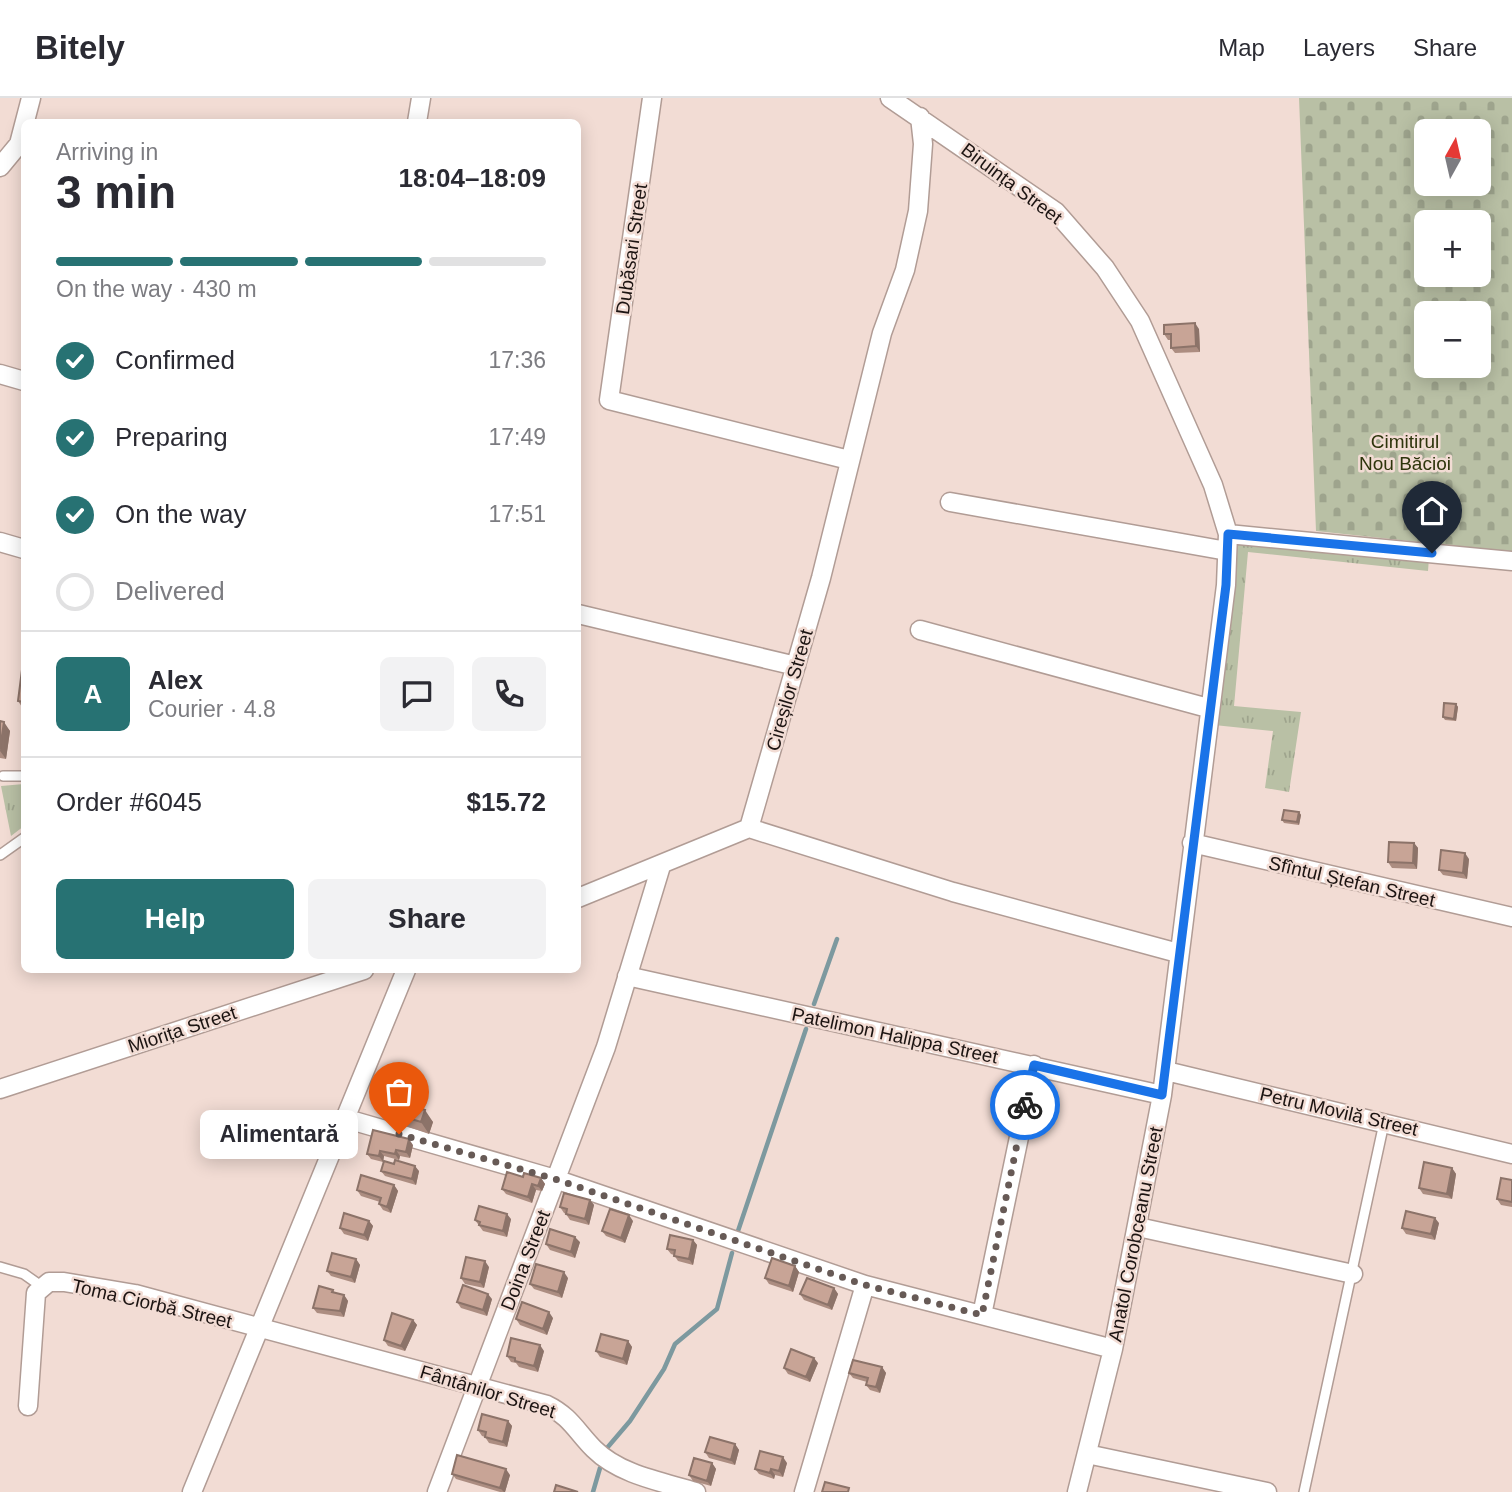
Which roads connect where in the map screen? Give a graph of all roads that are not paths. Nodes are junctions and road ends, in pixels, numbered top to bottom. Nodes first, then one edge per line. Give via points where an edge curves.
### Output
1 (31, 98) edge
2 (421, 98) edge
3 (652, 98) edge
4 (890, 98) edge
5 (920, 117) junction
6 (27, 119) edge
7 (418, 119) edge
8 (21, 146) edge
9 (0, 167) edge
10 (1140, 321) joint
11 (0, 374) edge
12 (21, 380) edge
13 (849, 460) junction
14 (950, 502) dead end
15 (0, 542) edge
16 (1228, 543) junction
17 (21, 548) edge
18 (1512, 561) edge
19 (581, 615) edge
20 (920, 630) dead end
21 (796, 666) junction
22 (1208, 708) junction
23 (21, 775) edge
24 (3, 776) dead end
25 (750, 828) junction
26 (21, 840) edge
27 (1192, 843) junction
28 (0, 855) edge
29 (661, 866) junction
30 (581, 897) edge
31 (1512, 917) edge
32 (1178, 953) junction
33 (406, 973) edge
34 (335, 974) edge
35 (627, 976) junction
36 (1034, 1065) junction
37 (1166, 1071) junction
38 (0, 1089) edge
39 (1162, 1095) junction
40 (347, 1119) junction
41 (1384, 1121) junction
42 (1512, 1154) edge
43 (555, 1179) junction
44 (1138, 1227) junction
45 (0, 1267) edge
46 (1353, 1274) junction
47 (865, 1285) junction
48 (41, 1286) junction
49 (982, 1315) junction
50 (259, 1329) junction
51 (1113, 1349) junction
52 (478, 1385) junction
53 (28, 1406) dead end
54 (1087, 1454) junction
55 (192, 1492) edge
56 (437, 1492) edge
57 (696, 1492) edge
58 (804, 1492) edge
59 (1077, 1492) edge
60 (1267, 1492) edge
61 (1304, 1492) edge

1 - 6 street
2 - 7 street
3 - 13 street, Dubăsari Street via 609,400
4 - 5 street, Biruința Street
5 - 10 street, Biruința Street via 1056,212 1105,268
5 - 13 street, Cireșilor Street via 923,144 918,211
8 - 9 street
10 - 16 street, Anatol Corobceanu Street via 1213,485
11 - 12 street
13 - 21 street, Cireșilor Street
14 - 16 street
15 - 17 street
16 - 18 street
16 - 22 street, Anatol Corobceanu Street
19 - 21 street
20 - 22 street
21 - 25 street, Cireșilor Street
22 - 27 street, Anatol Corobceanu Street
23 - 24 lane
25 - 29 street
25 - 32 street via 953,892
26 - 28 lane
27 - 31 street, Sfîntul Ștefan Street
27 - 32 street, Anatol Corobceanu Street
29 - 30 street
29 - 35 street, Doina Street
32 - 37 street, Anatol Corobceanu Street
33 - 40 street, Toma Ciorbă Street
34 - 38 street, Miorița Street
35 - 36 street, Patelimon Halippa Street
35 - 43 street, Doina Street via 606,1047
36 - 39 street, Patelimon Halippa Street
36 - 49 street
37 - 39 street, Anatol Corobceanu Street
37 - 41 street, Petru Movilă Street
39 - 44 street, Anatol Corobceanu Street
40 - 43 street
40 - 50 street, Toma Ciorbă Street
41 - 42 street, Petru Movilă Street
41 - 46 lane
43 - 47 street
43 - 52 street, Doina Street
44 - 46 street
44 - 51 street, Anatol Corobceanu Street
45 - 48 lane via 24,1274
46 - 61 lane
47 - 49 street
47 - 58 street
48 - 50 street, Toma Ciorbă Street via 64,1282 135,1294
48 - 53 street via 33,1310
49 - 51 street
50 - 52 street, Fântânilor Street
50 - 55 street, Toma Ciorbă Street
51 - 54 street, Anatol Corobceanu Street
52 - 56 street, Doina Street
52 - 57 street, Fântânilor Street via 562,1412 595,1450 611,1461
54 - 59 street, Anatol Corobceanu Street
54 - 60 street

